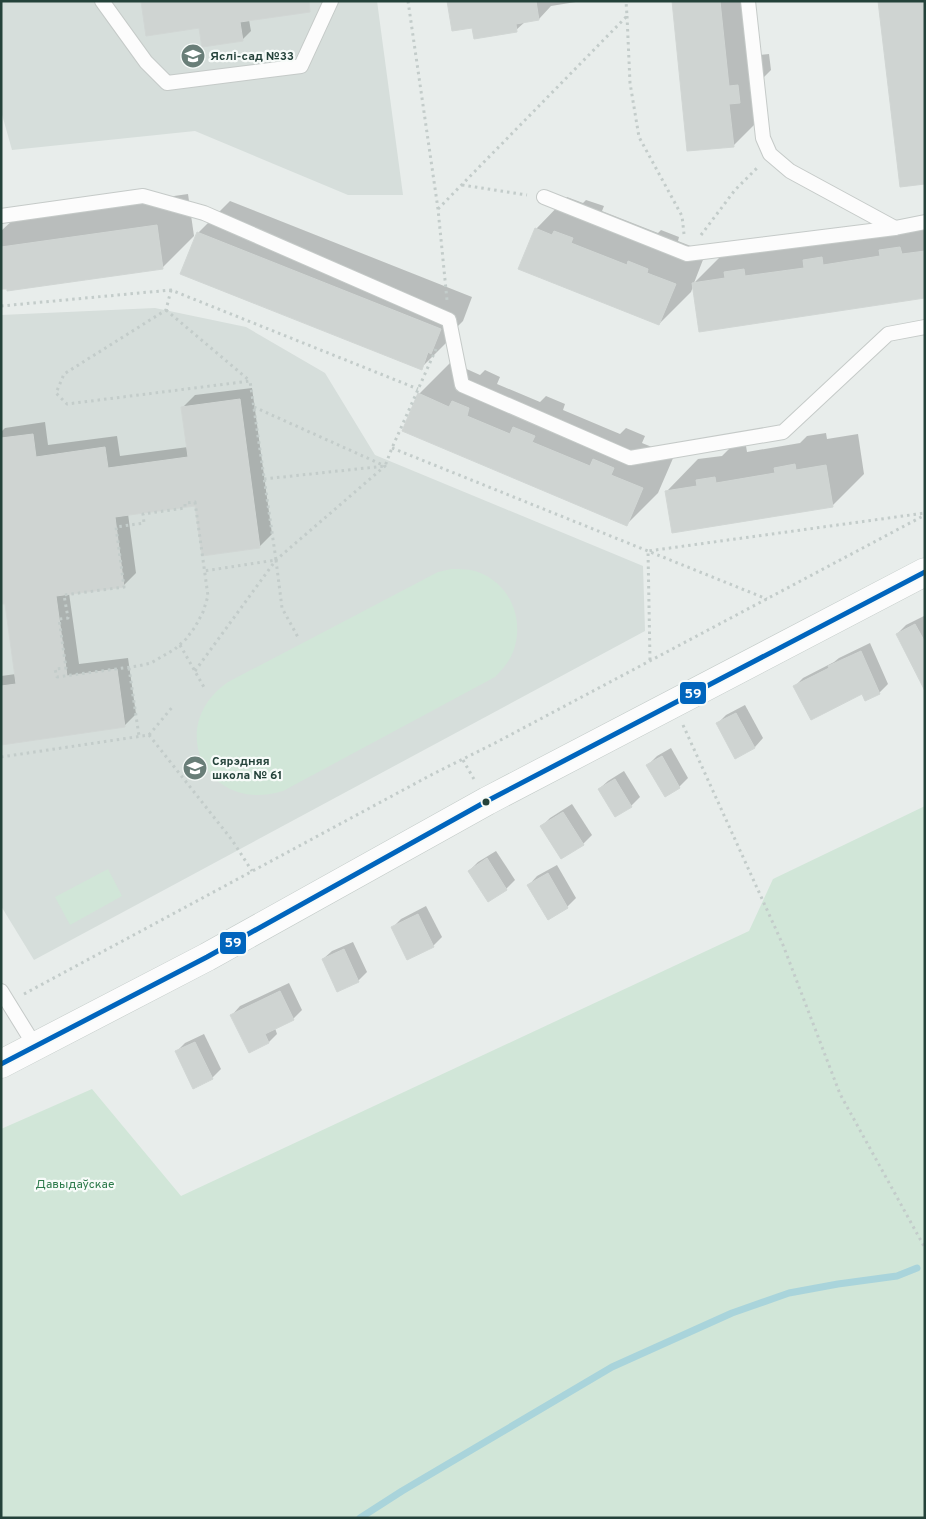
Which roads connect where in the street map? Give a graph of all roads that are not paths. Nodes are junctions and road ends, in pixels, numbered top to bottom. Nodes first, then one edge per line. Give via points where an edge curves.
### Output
1 (102, 1) edge
2 (331, 1) edge
3 (748, 1) edge
4 (544, 197) road end
5 (1, 216) edge
6 (925, 222) edge
7 (895, 228) junction
8 (925, 328) edge
9 (925, 572) edge
10 (4, 997) edge
11 (35, 1046) junction
12 (1, 1064) edge

1 - 2 lane via 166,84 301,66
3 - 7 lane via 763,138 770,154 790,171
4 - 7 lane via 687,254
5 - 8 lane via 143,196 204,213 449,320 462,385 630,458 783,432 888,334
6 - 7 lane
9 - 11 main road via 487,801 207,957
10 - 11 lane
11 - 12 main road

